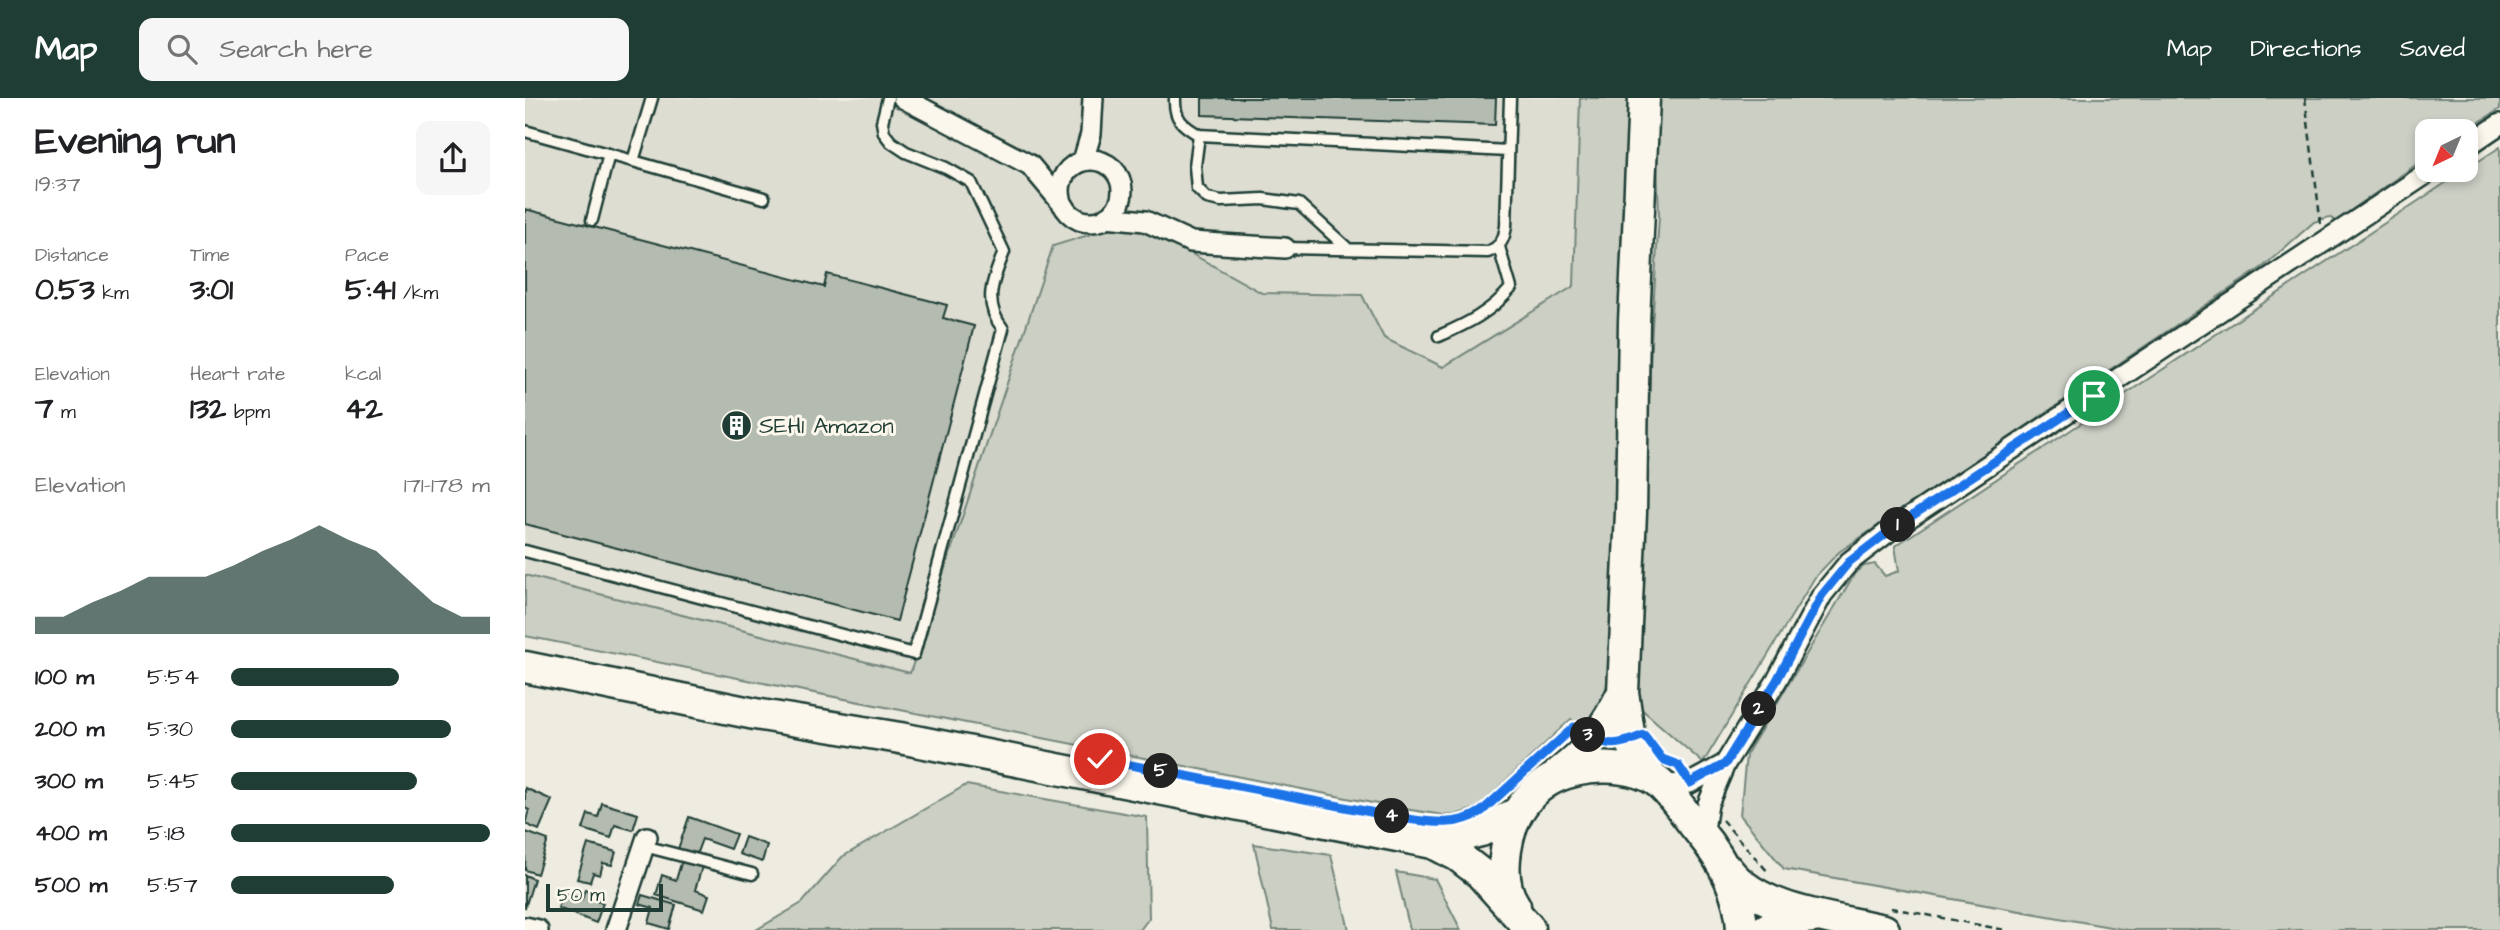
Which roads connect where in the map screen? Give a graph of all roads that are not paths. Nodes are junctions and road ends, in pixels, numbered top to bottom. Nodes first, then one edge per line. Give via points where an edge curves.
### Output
1 (652, 98) edge
2 (888, 98) edge
3 (903, 98) edge
4 (1093, 98) edge
5 (1175, 98) edge
6 (1510, 98) edge
7 (1644, 98) edge
8 (2500, 124) edge
9 (525, 131) edge
10 (1091, 134) junction
11 (1199, 135) junction
12 (2478, 139) edge
13 (1508, 151) junction
14 (609, 154) junction
15 (633, 161) junction
16 (1078, 163) junction
17 (1030, 165) junction
18 (1108, 165) junction
19 (2415, 181) edge
20 (1120, 182) junction
21 (764, 198) dead end
22 (1065, 207) junction
23 (1106, 218) junction
24 (592, 220) dead end
25 (1145, 221) junction
26 (1499, 247) junction
27 (1285, 248) joint
28 (1348, 249) junction
29 (1439, 336) dead end
30 (525, 551) edge
31 (525, 667) edge
32 (1623, 692) junction
33 (1725, 764) junction
34 (1545, 768) junction
35 (1657, 782) junction
36 (1517, 813) junction
37 (646, 842) joint
38 (1433, 843) junction
39 (1709, 845) junction
40 (752, 874) dead end
41 (1824, 916) junction
42 (1884, 918) edge
43 (525, 928) edge
44 (1529, 929) edge
45 (538, 930) edge
46 (616, 930) edge
47 (1742, 930) edge
48 (1765, 930) edge

1 - 15 lane
2 - 30 lane via 884,133 906,152 967,178 1004,252 990,286 994,317 1003,329 913,654
3 - 17 street
4 - 10 street
5 - 11 lane via 1181,125
6 - 13 lane
7 - 32 main road
8 - 12 street
9 - 14 lane
10 - 16 street
10 - 18 street
11 - 13 lane
11 - 28 lane via 1197,188 1207,198 1299,204
13 - 26 lane via 1504,239
14 - 15 lane
14 - 24 lane
15 - 21 lane
16 - 17 street
16 - 18 street
16 - 22 street via 1066,172 1060,189
17 - 22 street
18 - 20 street
19 - 33 street via 1849,562 1822,595
20 - 23 street via 1119,202
20 - 25 street
22 - 23 street via 1088,221
23 - 25 street
25 - 27 street via 1191,242
26 - 28 lane via 1488,252
26 - 29 lane via 1511,288 1482,315
27 - 28 lane
31 - 38 main road
32 - 34 main road via 1577,760
32 - 35 main road via 1630,740
33 - 35 street via 1690,783
33 - 39 street via 1708,804
34 - 35 main road via 1630,771
34 - 36 main road
35 - 39 main road
36 - 38 main road via 1481,831
36 - 44 main road via 1504,863 1507,896
37 - 40 lane
37 - 46 street
38 - 44 main road via 1480,873
39 - 41 main road via 1738,884 1788,908
39 - 47 main road via 1734,890
41 - 42 main road
41 - 48 main road via 1782,920
43 - 45 street

